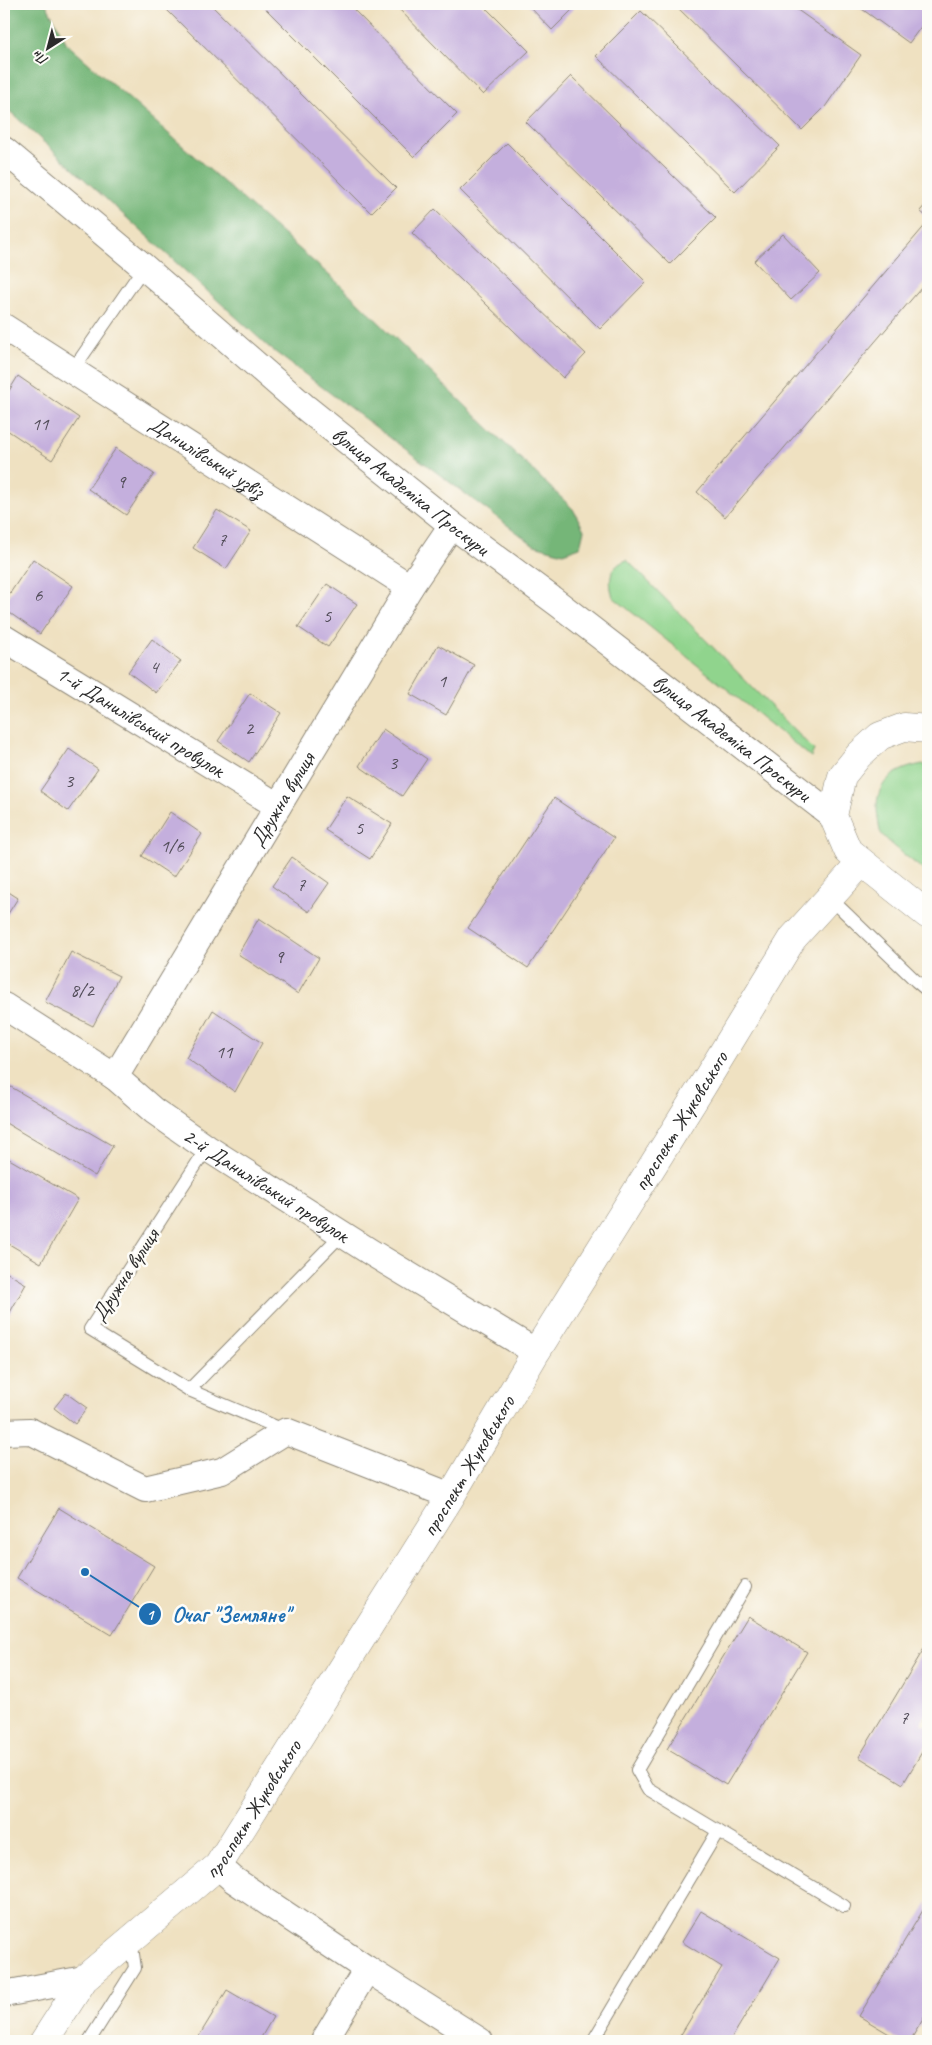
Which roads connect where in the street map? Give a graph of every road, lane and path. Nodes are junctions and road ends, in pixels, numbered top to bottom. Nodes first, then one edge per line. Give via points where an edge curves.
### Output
1 (4, 150) edge
2 (144, 267) junction
3 (4, 327) edge
4 (72, 371) junction
5 (452, 525) junction
6 (410, 587) junction
7 (4, 638) edge
8 (928, 728) edge
9 (278, 806) junction
10 (833, 816) junction
11 (861, 863) junction
12 (830, 898) junction
13 (928, 915) edge
14 (928, 990) edge
15 (4, 1006) edge
16 (115, 1077) junction
17 (207, 1148) junction
18 (342, 1234) junction
19 (536, 1352) junction
20 (188, 1390) junction
21 (286, 1431) junction
22 (4, 1432) edge
23 (451, 1496) junction
24 (745, 1587) dead end
25 (718, 1831) junction
26 (218, 1866) junction
27 (844, 1906) dead end
28 (131, 1939) junction
29 (367, 1969) junction
30 (84, 1979) junction
31 (4, 1994) edge
32 (44, 2041) edge
33 (89, 2041) edge
34 (324, 2041) edge
35 (480, 2041) edge
36 (593, 2041) edge

1 - 2 street, вулиця Академіка Проскури
2 - 4 lane
2 - 5 street, вулиця Академіка Проскури via 306,408
3 - 4 street, Данилівський узвіз
4 - 6 street, Данилівський узвіз
5 - 6 street, Дружна вулиця
5 - 10 street, вулиця Академіка Проскури
6 - 9 street, Дружна вулиця
7 - 9 street, 1-й Данилівський провулок
8 - 10 street, вулиця Академіка Проскури via 904,727 880,736 859,755 842,776
9 - 16 street, Дружна вулиця
10 - 11 street, вулиця Академіка Проскури via 848,851
11 - 12 street, проспект Жуковського
11 - 13 street, вулиця Академіка Проскури
12 - 14 lane
12 - 19 street, проспект Жуковського via 793,938
15 - 16 street, 2-й Данилівський провулок
16 - 17 street, 2-й Данилівський провулок via 154,1111
17 - 18 street, 2-й Данилівський провулок
17 - 20 lane, Дружна вулиця via 90,1329
18 - 19 street, 2-й Данилівський провулок
18 - 20 lane
19 - 23 street, проспект Жуковського
20 - 21 lane, Дружна вулиця
21 - 22 street via 222,1471 145,1489 30,1430
21 - 23 street, Дружна вулиця
23 - 26 street, проспект Жуковського
24 - 25 lane via 637,1770 648,1789
25 - 27 lane
25 - 36 lane
26 - 28 street, проспект Жуковського
26 - 29 street
28 - 30 street, проспект Жуковського
28 - 33 lane via 135,1968
29 - 34 street
29 - 35 street
30 - 31 street
30 - 32 street, проспект Жуковського

